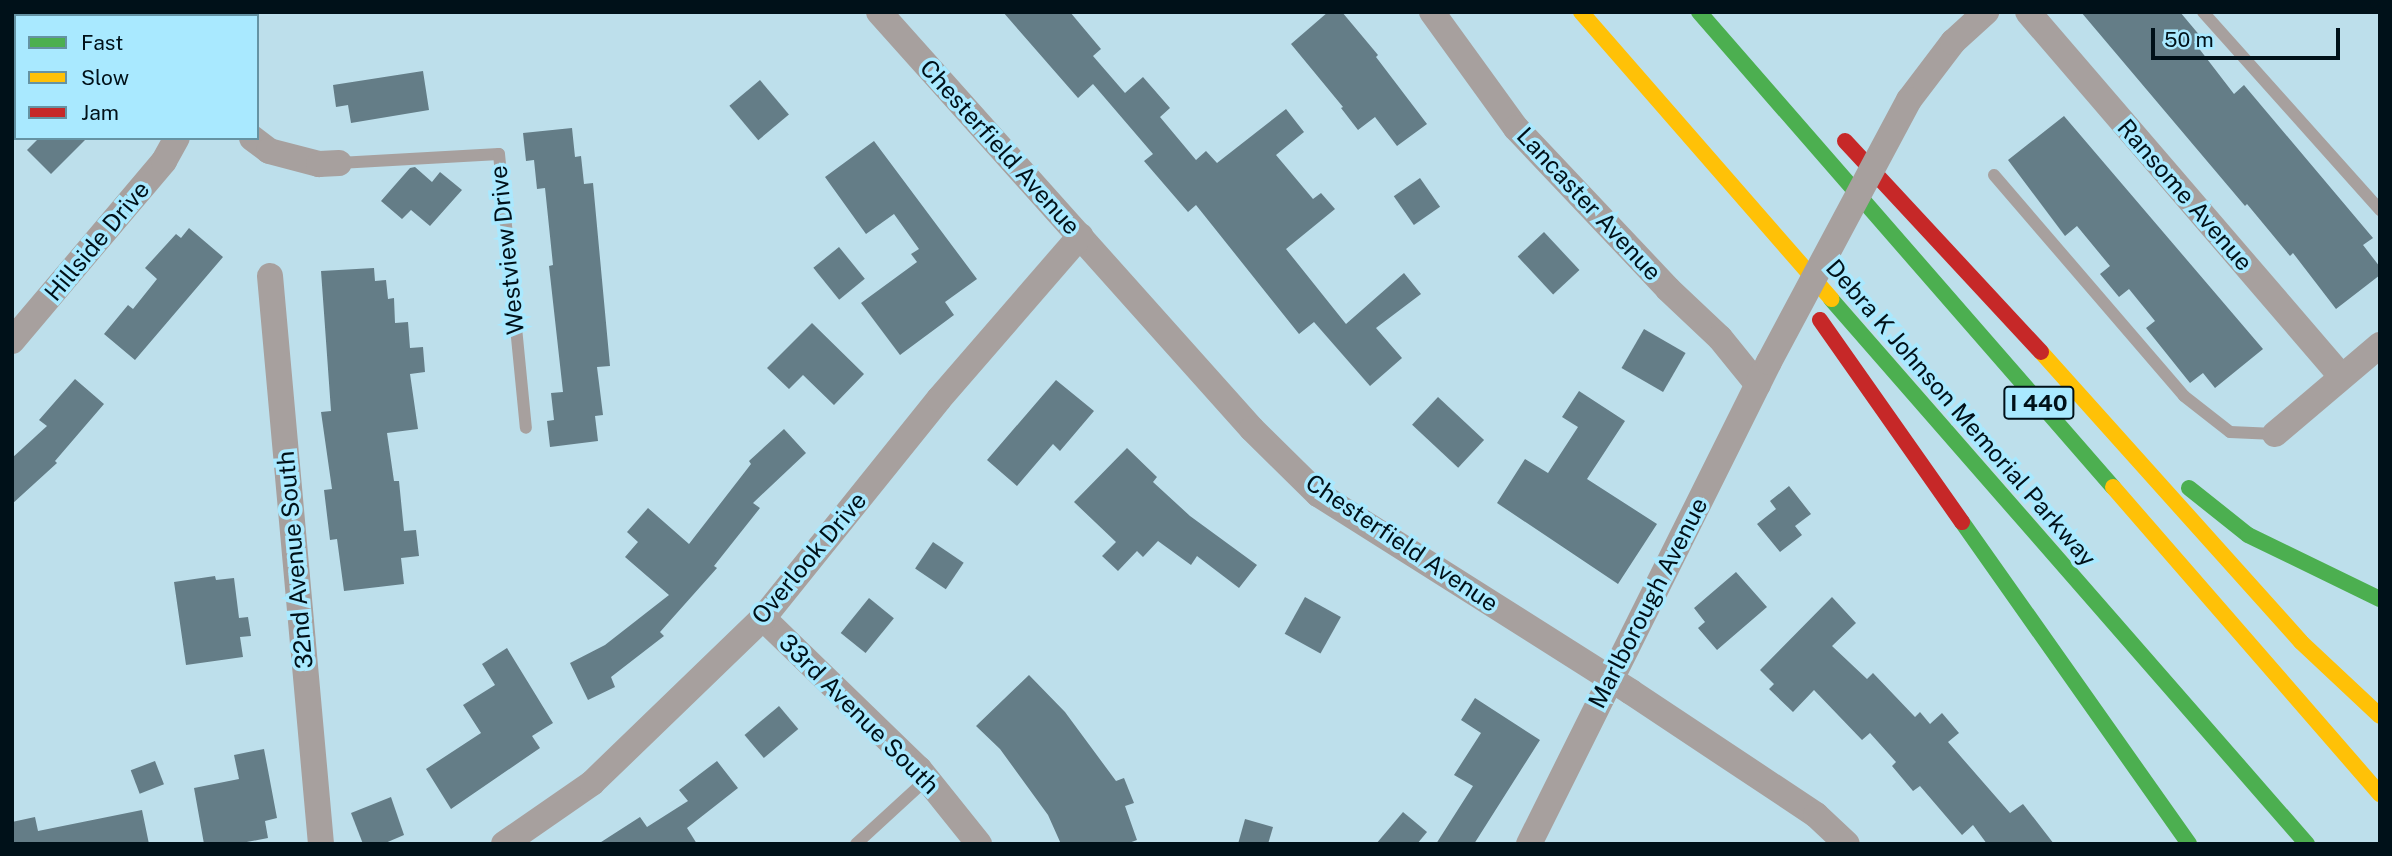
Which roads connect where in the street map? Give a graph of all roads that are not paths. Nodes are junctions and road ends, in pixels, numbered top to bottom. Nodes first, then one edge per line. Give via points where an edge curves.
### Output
1 (879, 12) edge
2 (1432, 12) edge
3 (1581, 12) edge
4 (1699, 12) edge
5 (1986, 12) edge
6 (2028, 12) edge
7 (2203, 12) edge
8 (1829, 125) dead end
9 (176, 140) edge
10 (255, 140) edge
11 (1696, 144) junction
12 (339, 163) joint
13 (1994, 175) dead end
14 (2380, 210) edge
15 (1080, 236) junction
16 (270, 276) dead end
17 (12, 341) edge
18 (2380, 345) edge
19 (1764, 374) junction
20 (2342, 377) junction
21 (2105, 421) junction
22 (526, 429) dead end
23 (2275, 434) joint
24 (2380, 599) edge
25 (762, 618) junction
26 (1610, 678) junction
27 (2380, 716) edge
28 (927, 779) junction
29 (2380, 794) edge
30 (320, 844) edge
31 (504, 844) edge
32 (856, 844) edge
33 (979, 844) edge
34 (1529, 844) edge
35 (1847, 844) edge
36 (2189, 844) edge
37 (2307, 844) edge

1 - 15 street, Chesterfield Avenue
2 - 19 street, Lancaster Avenue via 1516,128 1668,289
3 - 11 highway, Debra K Johnson Memorial Parkway
4 - 29 highway, I 440
5 - 19 street, Marlborough Avenue, bridge via 1953,42 1909,100
6 - 20 street, Ransome Avenue
7 - 14 lane
8 - 21 highway
9 - 17 street, Hillside Drive via 164,161
10 - 12 street, Westview Drive via 269,151 319,164
11 - 36 highway
11 - 37 highway, Debra K Johnson Memorial Parkway
12 - 22 lane, Westview Drive via 499,154
13 - 23 lane via 2184,396 2230,432
15 - 25 street, Overlook Drive via 939,399
15 - 26 street, Chesterfield Avenue via 1252,429 1318,494
16 - 30 street, 32nd Avenue South
18 - 20 street
19 - 26 street, Marlborough Avenue
20 - 23 street
21 - 24 highway via 2248,535
21 - 27 highway via 2301,642
25 - 28 street, 33rd Avenue South
25 - 31 street, Overlook Drive via 592,783
26 - 34 street, Marlborough Avenue
26 - 35 street, Chesterfield Avenue via 1816,815
28 - 32 lane
28 - 33 street, 33rd Avenue South

